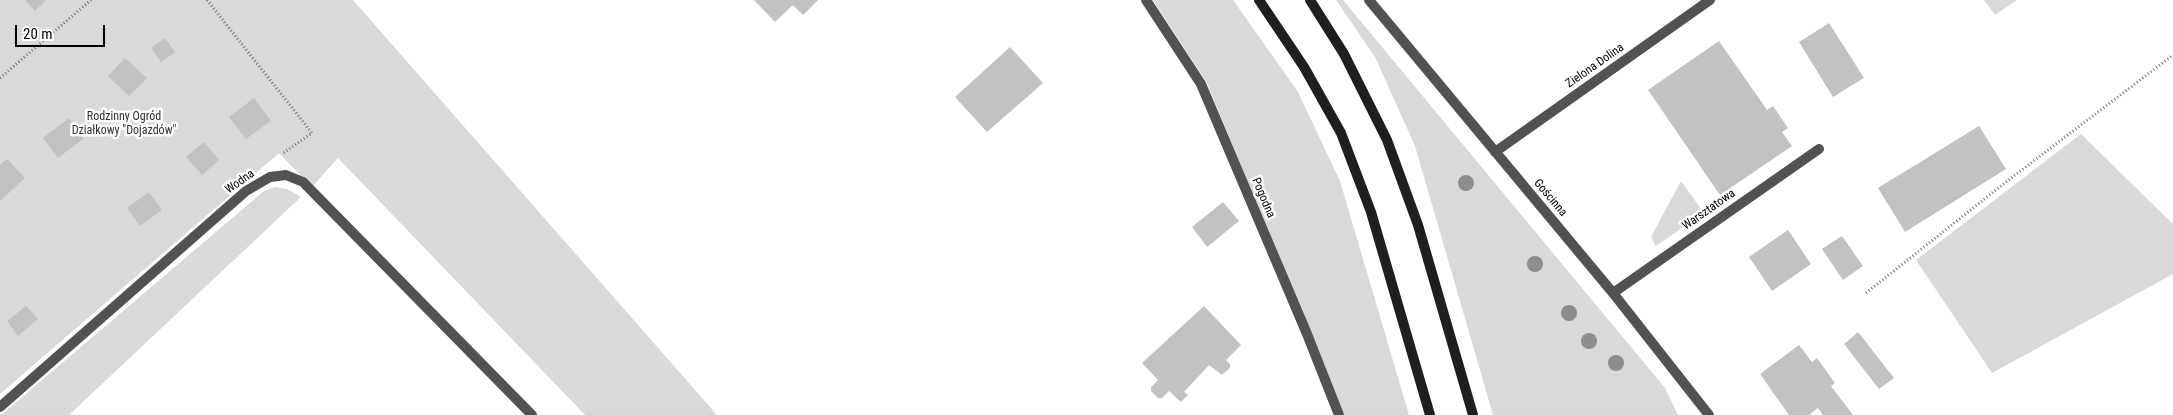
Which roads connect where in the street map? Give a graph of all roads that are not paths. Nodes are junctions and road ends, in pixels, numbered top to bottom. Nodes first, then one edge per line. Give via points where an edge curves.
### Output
1 (1146, 0) edge
2 (1259, 0) edge
3 (1310, 0) edge
4 (1369, 0) edge
5 (1710, 0) edge
6 (1820, 149) dead end
7 (1495, 152) junction
8 (1613, 293) junction
9 (0, 407) edge
10 (532, 415) edge
11 (1339, 415) edge
12 (1430, 415) edge
13 (1473, 415) edge
14 (1709, 415) edge

1 - 11 street, Pogodna via 1201,84
2 - 12 main road via 1304,67 1341,133 1371,212
3 - 13 main road via 1344,54 1387,140 1418,225
4 - 7 street, Gościnna
5 - 7 street, Zielona Dolina
6 - 8 street, Warsztatowa
7 - 8 street, Gościnna
8 - 14 street, Gościnna
9 - 10 street, Wodna via 246,190 270,177 286,175 304,182

